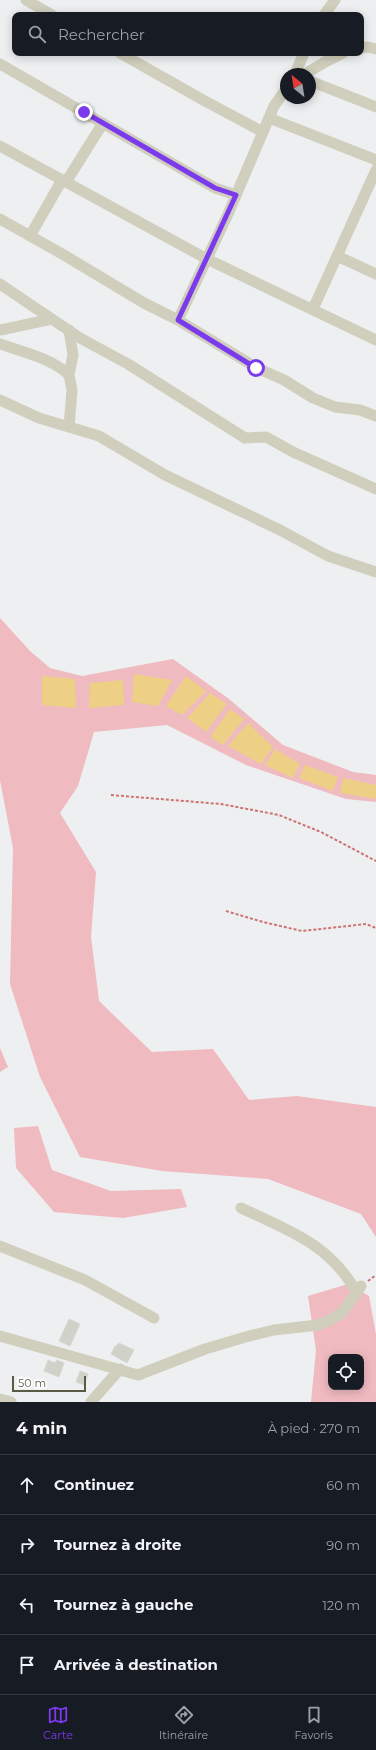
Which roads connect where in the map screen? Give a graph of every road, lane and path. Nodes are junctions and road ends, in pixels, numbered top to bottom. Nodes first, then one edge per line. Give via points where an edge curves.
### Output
1 (26, 0) edge
2 (335, 0) edge
3 (47, 12) edge
4 (326, 12) edge
5 (364, 48) edge
6 (376, 49) edge
7 (125, 56) edge
8 (303, 56) edge
9 (337, 56) edge
10 (0, 64) edge
11 (298, 68) edge
12 (315, 68) edge
13 (316, 83) edge
14 (280, 98) edge
15 (376, 107) edge
16 (269, 118) junction
17 (103, 123) junction
18 (263, 132) junction
19 (0, 146) edge
20 (376, 160) edge
21 (376, 170) edge
22 (64, 181) junction
23 (236, 195) junction
24 (0, 219) edge
25 (30, 236) junction
26 (337, 256) junction
27 (208, 259) junction
28 (376, 274) edge
29 (0, 284) edge
30 (313, 309) junction
31 (52, 319) junction
32 (178, 320) junction
33 (0, 330) edge
34 (69, 330) junction
35 (376, 340) edge
36 (0, 344) edge
37 (69, 375) junction
38 (0, 400) edge
39 (376, 416) edge
40 (69, 427) junction
41 (376, 489) edge
42 (376, 572) edge
43 (111, 795) dead end
44 (376, 860) edge
45 (226, 911) dead end
46 (376, 928) edge
47 (241, 1208) dead end
48 (0, 1246) edge
49 (154, 1318) dead end
50 (0, 1336) edge
51 (120, 1369) junction
52 (0, 1399) edge
53 (11, 1402) edge
54 (91, 1402) edge

1 - 3 street
2 - 4 street
5 - 6 street
7 - 18 street
8 - 11 street
9 - 12 street
10 - 17 street
13 - 15 street
14 - 16 street
16 - 18 street
16 - 20 street
17 - 22 street
17 - 23 street via 215,188
18 - 23 street
19 - 22 street
21 - 26 street
22 - 25 street
22 - 27 street
23 - 27 street
24 - 25 street
25 - 32 street
26 - 28 street
26 - 30 street
27 - 30 street
27 - 32 street
29 - 31 street
30 - 35 street
31 - 33 street
31 - 34 street
32 - 39 street via 256,368 284,380 314,398 335,407 360,410
34 - 37 street via 73,355
34 - 41 street via 245,438 266,437 293,452
36 - 37 street via 30,354 61,368
37 - 40 street via 72,390
38 - 40 street via 39,418
40 - 42 street via 99,436 165,475 328,556
43 - 44 path via 221,804 279,815 321,832
45 - 46 path via 302,931 366,924
47 - 51 street via 291,1231 320,1248 359,1289 342,1313 318,1325 274,1330 205,1349 138,1375
48 - 49 street via 85,1280
50 - 51 street
51 - 54 street
52 - 53 street

